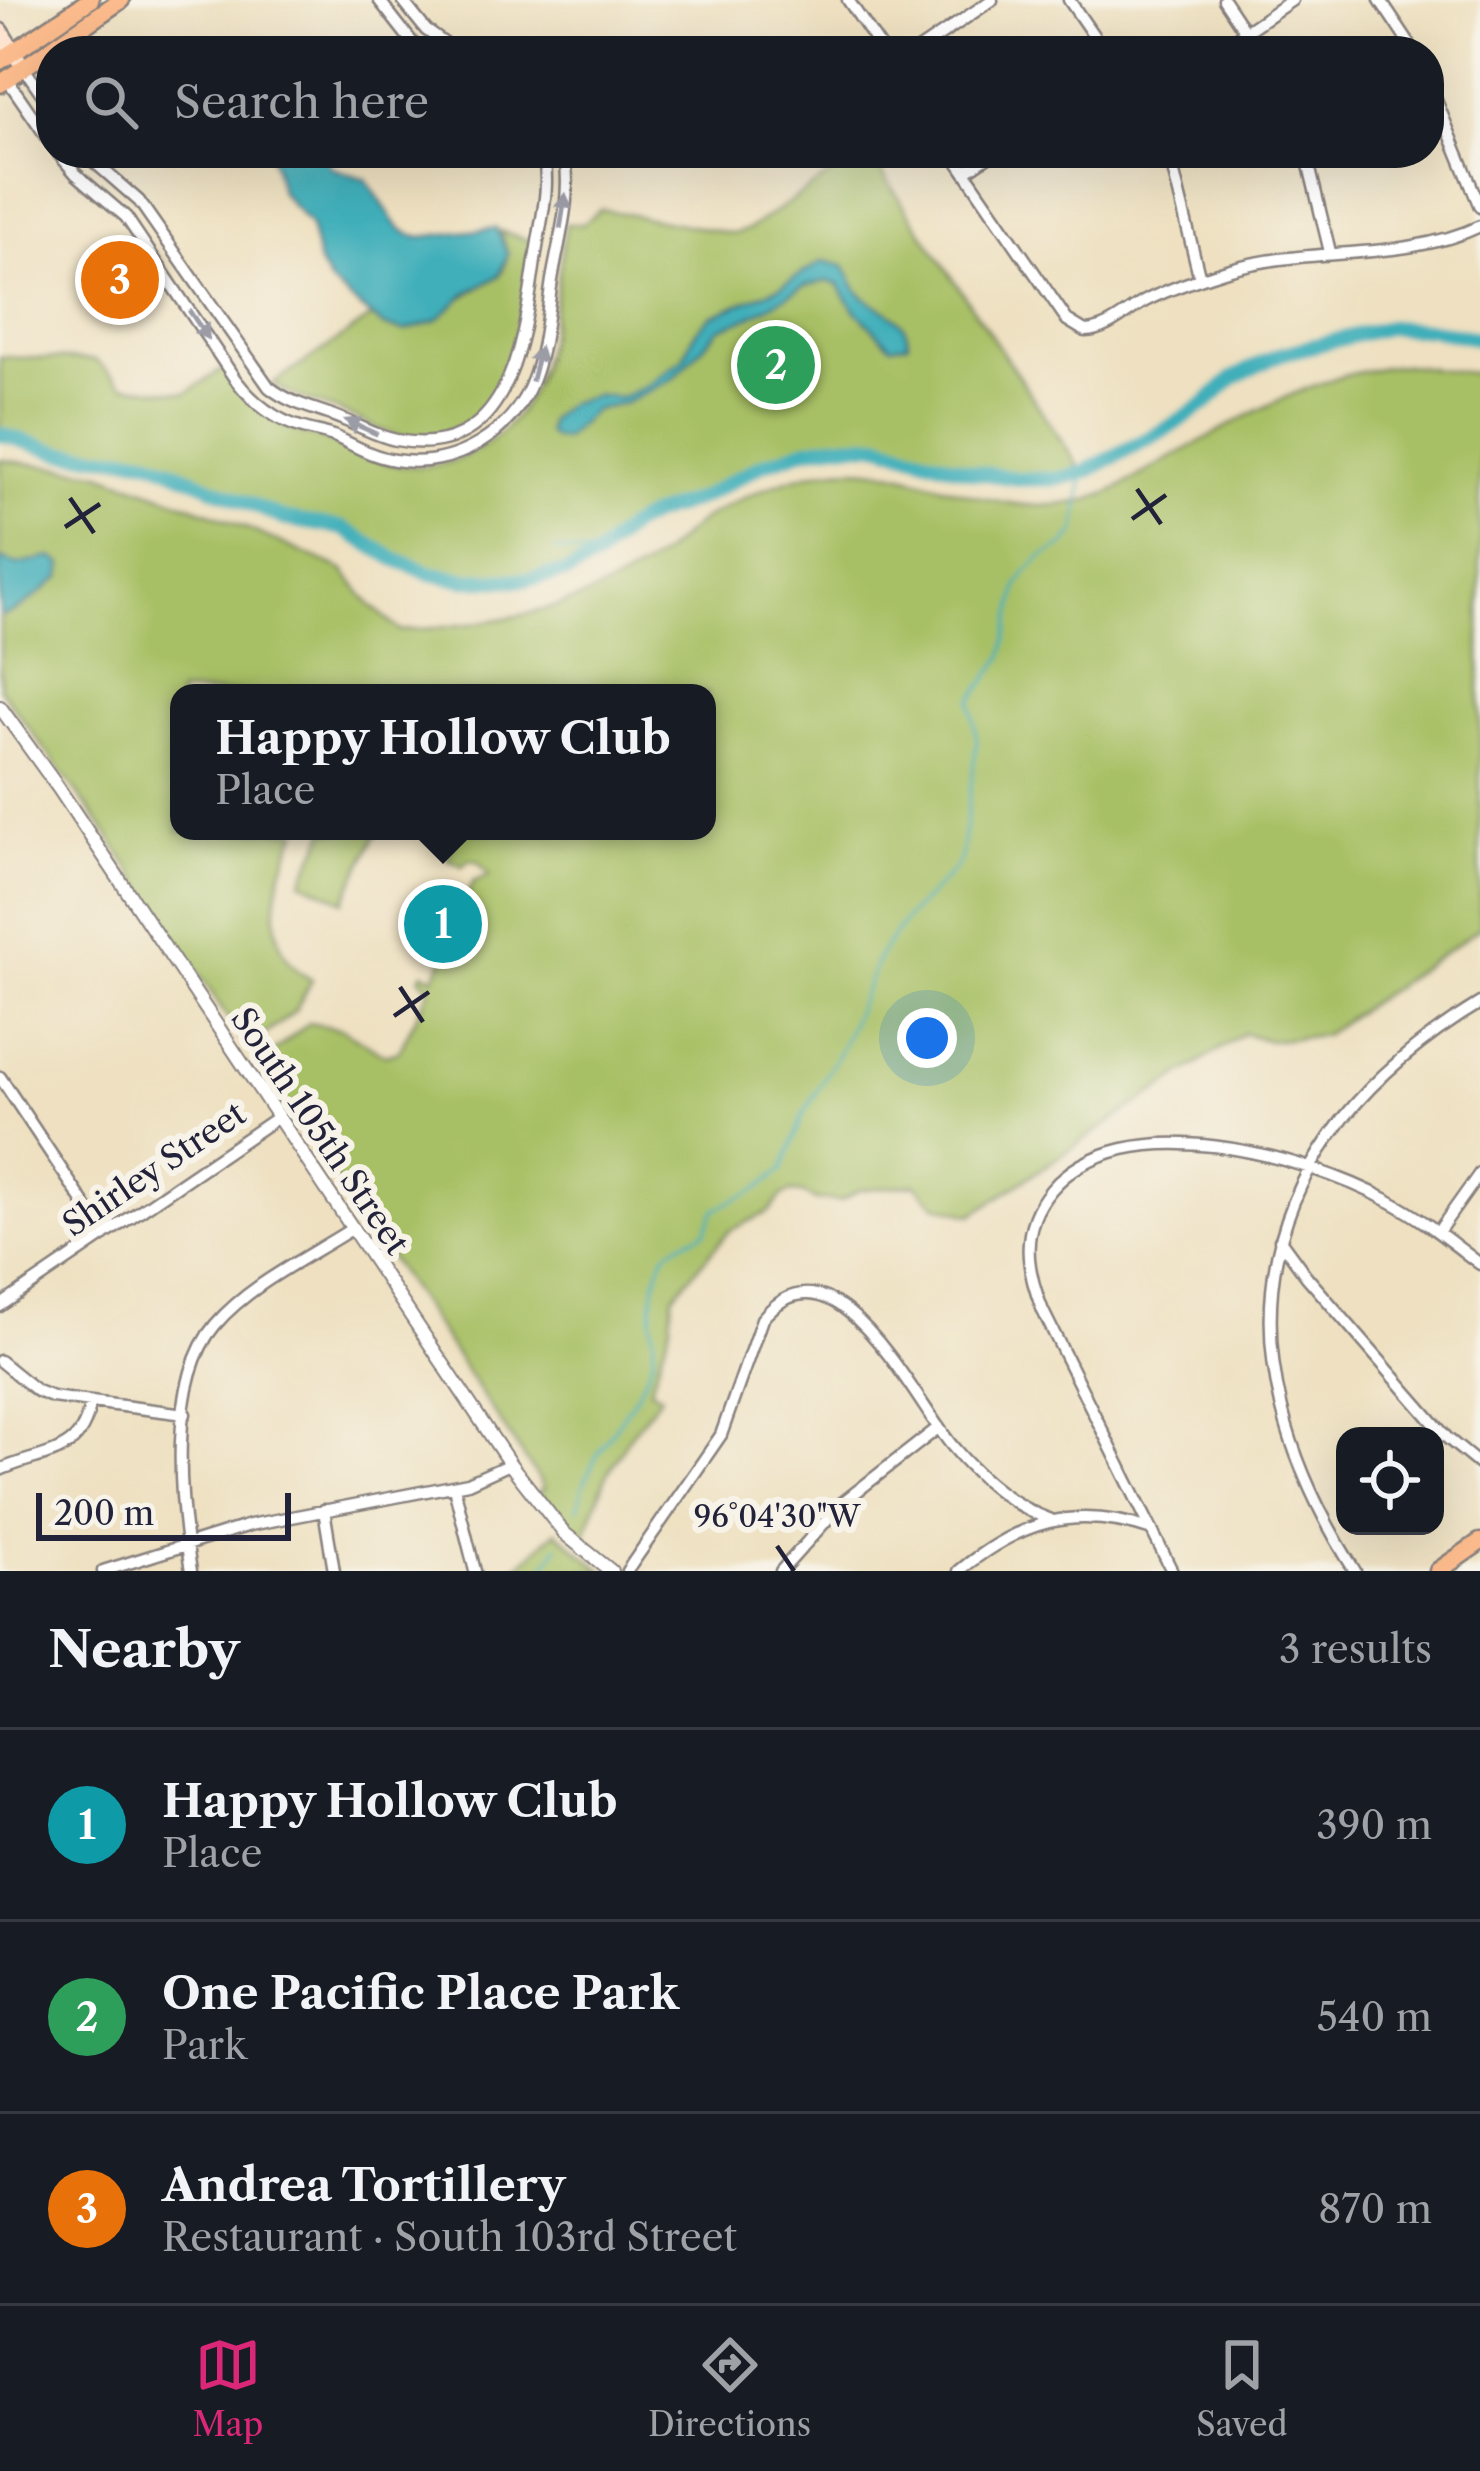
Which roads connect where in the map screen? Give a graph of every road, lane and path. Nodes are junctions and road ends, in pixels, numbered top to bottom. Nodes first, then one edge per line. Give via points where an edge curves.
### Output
1 (90, 0) edge
2 (121, 0) edge
3 (379, 0) edge
4 (402, 0) edge
5 (848, 0) edge
6 (992, 0) edge
7 (1069, 0) edge
8 (1224, 0) edge
9 (1292, 0) edge
10 (1380, 0) edge
11 (0, 31) edge
12 (1246, 32) junction
13 (46, 36) edge
14 (61, 36) edge
15 (407, 36) edge
16 (434, 36) edge
17 (873, 36) edge
18 (939, 36) edge
19 (1094, 36) edge
20 (1240, 36) edge
21 (1249, 36) edge
22 (1404, 36) edge
23 (36, 44) edge
24 (36, 51) edge
25 (7, 68) edge
26 (36, 94) edge
27 (36, 117) edge
28 (1444, 119) edge
29 (71, 168) edge
30 (102, 168) edge
31 (545, 168) edge
32 (565, 168) edge
33 (962, 168) edge
34 (971, 168) edge
35 (1173, 168) edge
36 (1310, 168) edge
37 (965, 172) junction
38 (1480, 207) edge
39 (1480, 226) edge
40 (1330, 252) junction
41 (1200, 279) junction
42 (0, 707) edge
43 (1480, 1003) edge
44 (0, 1077) edge
45 (278, 1117) junction
46 (1312, 1168) junction
47 (1480, 1173) edge
48 (352, 1228) junction
49 (1438, 1232) junction
50 (105, 1235) junction
51 (1280, 1240) junction
52 (1480, 1264) edge
53 (0, 1306) edge
54 (0, 1361) edge
55 (90, 1404) junction
56 (185, 1414) junction
57 (938, 1428) junction
58 (510, 1464) junction
59 (1480, 1465) edge
60 (0, 1470) edge
61 (454, 1486) junction
62 (324, 1510) junction
63 (1051, 1520) junction
64 (1152, 1530) junction
65 (1480, 1542) edge
66 (187, 1545) junction
67 (1480, 1556) edge
68 (104, 1571) edge
69 (191, 1571) edge
70 (334, 1571) edge
71 (476, 1571) edge
72 (611, 1571) edge
73 (627, 1571) edge
74 (781, 1571) edge
75 (959, 1571) edge
76 (1172, 1571) edge
77 (1354, 1571) edge
78 (1438, 1571) edge
79 (1458, 1571) edge

1 - 13 main road
2 - 14 main road
3 - 15 street
4 - 16 street
5 - 17 street
6 - 18 street
7 - 19 street
8 - 12 street
9 - 12 street
10 - 22 street
11 - 25 main road
12 - 20 street
12 - 21 street
23 - 25 main road
24 - 25 main road
25 - 26 street
25 - 27 street
28 - 38 street
29 -> 32 street via 118,207 236,379 269,412 397,461 444,458 484,441 514,414 537,367
31 -> 30 street via 517,362 504,393 472,424 436,440 400,441 281,396 254,370 140,201
33 - 37 street
34 - 37 street
35 - 41 street
36 - 40 street
37 - 41 street via 1066,320 1085,331
39 - 40 street via 1430,242
40 - 41 street
42 - 45 street, South 105th Street
43 - 46 street via 1399,1060
44 - 50 street
45 - 48 street, South 105th Street
45 - 50 street, Shirley Street
46 - 49 street
46 - 51 street
46 - 64 street via 1192,1146 1124,1148 1086,1160 1046,1197 1030,1229 1027,1256 1038,1298
47 - 49 street
48 - 56 street via 217,1322 194,1363
48 - 58 street, South 105th Street
49 - 52 street
50 - 53 street, Shirley Street
51 - 59 street via 1447,1438
51 - 77 street via 1268,1304 1281,1407 1304,1480
54 - 55 street via 37,1390
55 - 56 street
55 - 60 street via 69,1445
56 - 66 street
57 - 63 street via 983,1478
57 - 73 street via 872,1333 827,1298 799,1296 771,1309 721,1435
57 - 74 street via 842,1503
58 - 61 street
58 - 72 street, South 105th Street via 564,1533
61 - 62 street
61 - 71 street
62 - 66 street
62 - 70 street
63 - 64 street via 1094,1516
63 - 75 street
64 - 76 street
65 - 78 main road
66 - 68 street
66 - 69 street
67 - 79 main road

